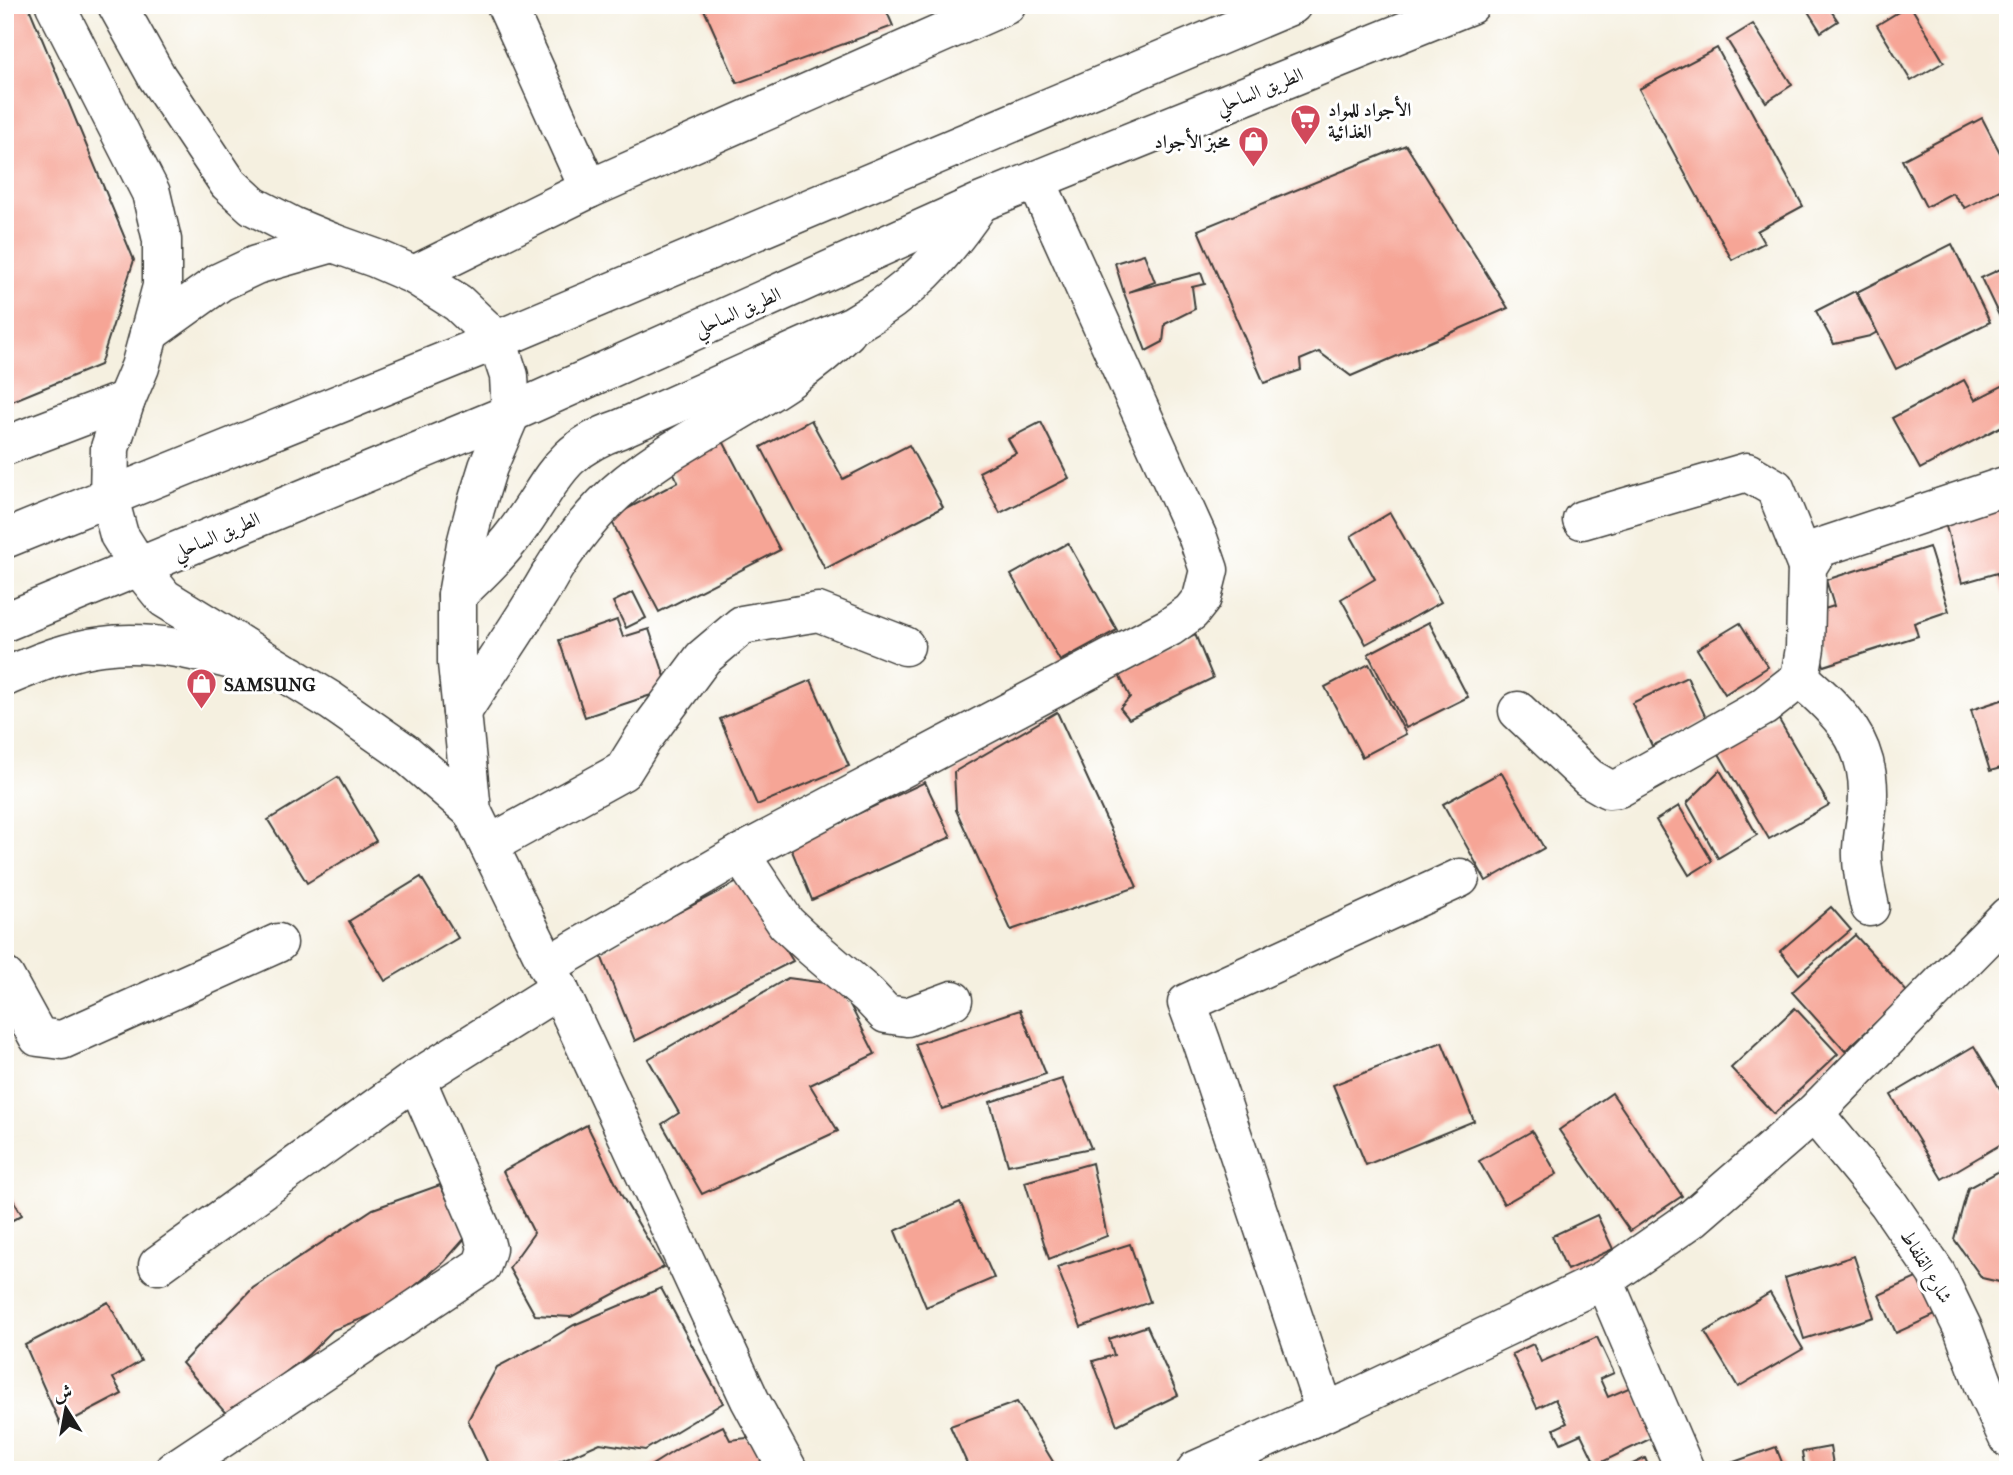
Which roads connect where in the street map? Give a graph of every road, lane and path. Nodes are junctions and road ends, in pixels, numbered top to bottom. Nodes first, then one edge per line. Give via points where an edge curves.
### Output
1 (55, 5) edge
2 (117, 5) edge
3 (506, 5) edge
4 (1006, 5) edge
5 (1292, 5) edge
6 (1470, 5) edge
7 (959, 14) edge
8 (1036, 180) junction
9 (589, 189) junction
10 (979, 203) junction
11 (333, 243) junction
12 (414, 275) junction
13 (853, 325) junction
14 (149, 333) junction
15 (497, 340) junction
16 (126, 400) junction
17 (511, 413) junction
18 (5, 446) edge
19 (2008, 485) edge
20 (108, 498) junction
21 (1582, 520) dead end
22 (5, 539) edge
23 (139, 567) junction
24 (1807, 567) junction
25 (457, 595) junction
26 (5, 622) edge
27 (905, 646) dead end
28 (291, 675) junction
29 (5, 677) edge
30 (1800, 678) junction
31 (1518, 711) dead end
32 (462, 712) junction
33 (472, 811) junction
34 (489, 845) junction
35 (740, 854) junction
36 (1460, 878) dead end
37 (1870, 907) dead end
38 (2008, 916) edge
39 (278, 943) dead end
40 (5, 977) edge
41 (553, 978) junction
42 (953, 1000) dead end
43 (416, 1079) junction
44 (1814, 1113) junction
45 (158, 1265) dead end
46 (1604, 1280) junction
47 (1325, 1412) junction
48 (2008, 1438) edge
49 (174, 1470) edge
50 (788, 1470) edge
51 (1196, 1470) edge
52 (1685, 1470) edge

1 - 14 main road via 151,193 162,240 162,286
2 - 11 main road via 157,77 228,183 253,206
3 - 9 main road
4 - 7 main road
5 - 15 main road
6 - 8 main road, الطريق الساحلي
7 - 9 main road
8 - 10 main road, الطريق الساحلي
8 - 35 main road via 1198,538 1209,570 1202,598 1170,627
9 - 12 main road
10 - 13 main road via 928,270
10 - 17 main road, الطريق الساحلي
11 - 12 main road
11 - 14 main road via 257,265 220,282
12 - 15 main road via 458,303
13 - 25 main road via 579,448 554,473 515,534
13 - 32 main road via 792,379 676,448 603,505 558,560
14 - 16 main road
15 - 17 main road via 509,376
15 - 20 main road
16 - 18 main road
16 - 20 main road via 110,448
17 - 23 main road, الطريق الساحلي
17 - 25 main road via 475,509
19 - 24 main road via 1819,548
20 - 22 main road
20 - 23 main road via 119,535
21 - 24 main road via 1747,472 1775,488
23 - 26 main road, الطريق الساحلي
23 - 28 main road via 164,598
24 - 30 main road
25 - 32 main road
27 - 34 main road via 818,612 741,625 703,658 623,771
28 - 29 main road via 149,644 102,646
28 - 33 main road via 404,752
30 - 31 main road via 1763,707 1619,788 1608,789 1589,778
30 - 37 main road via 1831,704 1856,738 1866,766 1862,851
32 - 33 main road
33 - 34 main road
34 - 41 main road
35 - 41 main road
35 - 42 main road via 786,923 886,1014 907,1017
36 - 47 main road via 1187,1003
38 - 44 main road
39 - 40 main road via 62,1040 38,1037
41 - 43 main road
41 - 50 main road via 750,1400
43 - 45 main road
43 - 49 main road via 484,1233 487,1249 482,1265
44 - 46 main road via 1693,1218
44 - 48 main road, شارع القلفاط via 1888,1203 1936,1273
46 - 47 main road
46 - 52 main road
47 - 51 main road

